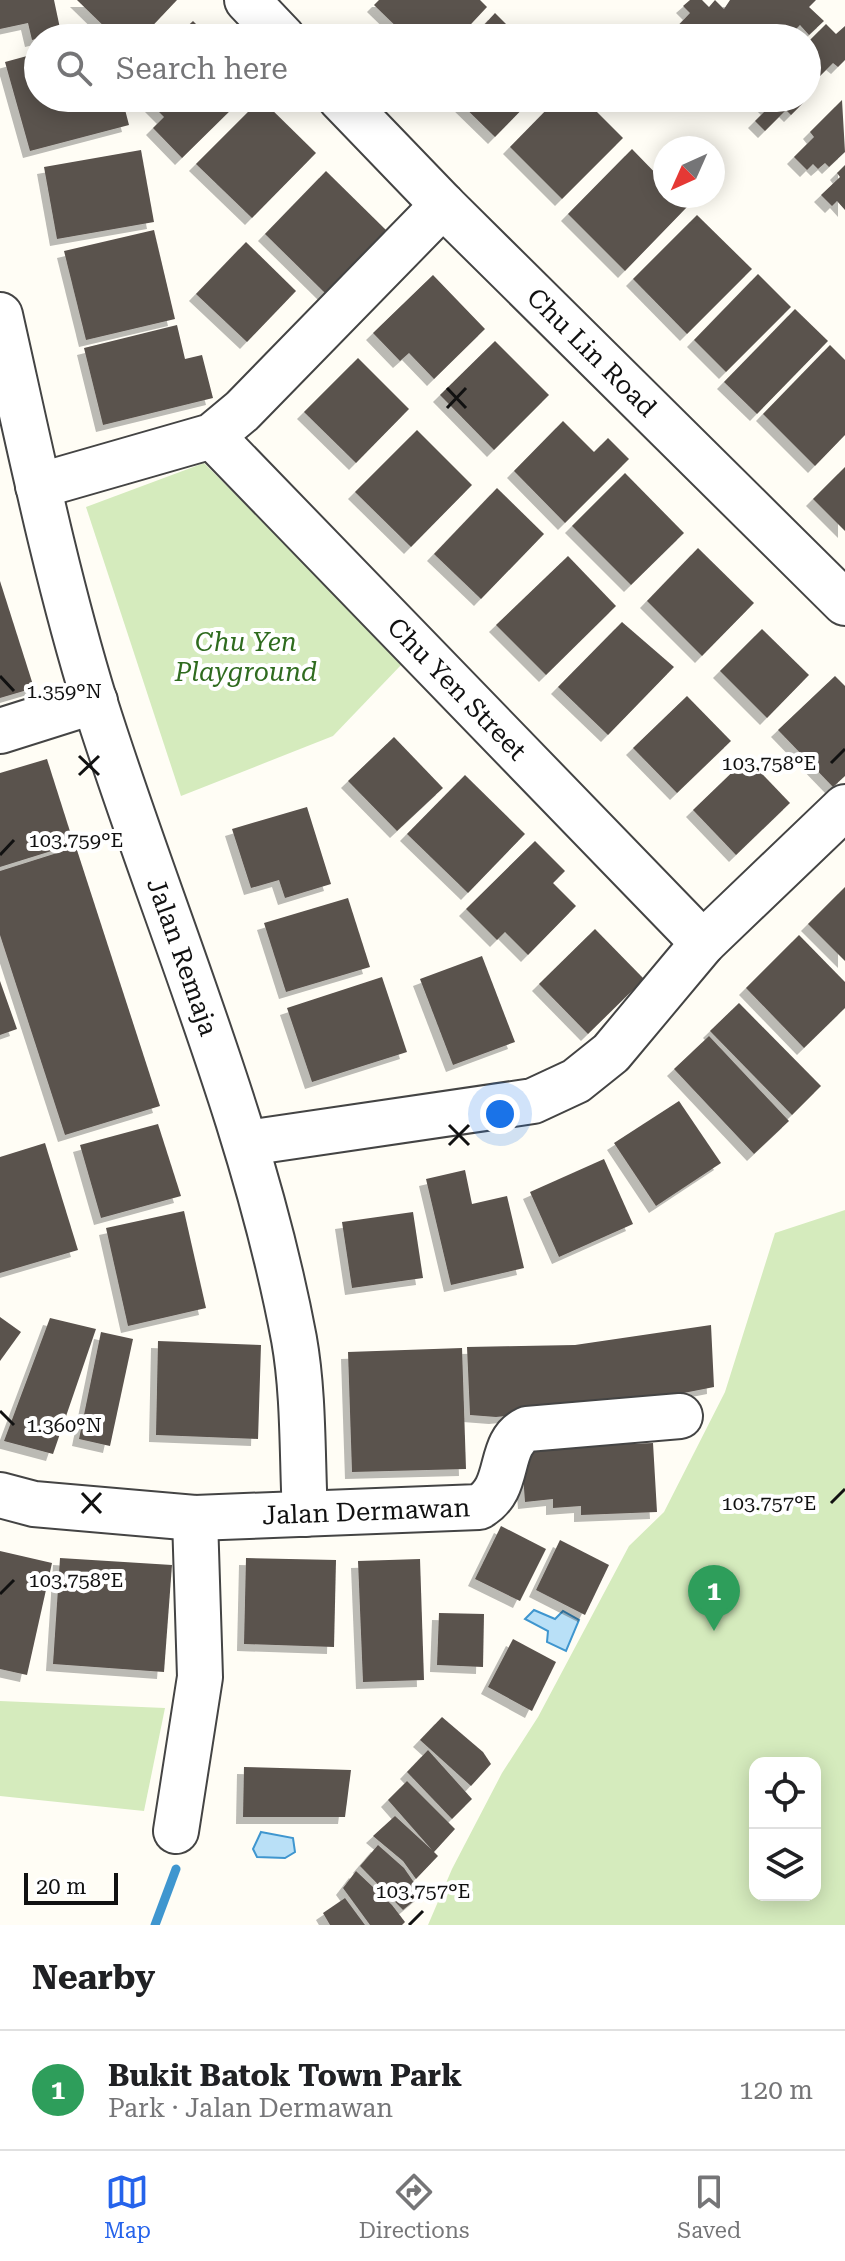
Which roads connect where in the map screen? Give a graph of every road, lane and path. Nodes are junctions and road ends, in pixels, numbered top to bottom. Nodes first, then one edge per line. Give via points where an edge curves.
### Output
1 (247, 0) edge
2 (270, 24) edge
3 (353, 112) edge
4 (443, 205) junction
5 (0, 315) edge
6 (212, 436) junction
7 (38, 486) junction
8 (845, 603) edge
9 (95, 701) junction
10 (0, 731) edge
11 (845, 807) edge
12 (703, 943) junction
13 (247, 1143) junction
14 (680, 1416) dead end
15 (0, 1495) edge
16 (305, 1514) junction
17 (195, 1518) junction
18 (176, 1831) dead end

1 - 2 street
3 - 4 street, Chu Lin Road
4 - 6 street
4 - 8 street, Chu Lin Road
5 - 7 street, Jalan Remaja
6 - 7 street
6 - 12 street, Chu Yen Street
7 - 9 street, Jalan Remaja
9 - 10 street
9 - 13 street, Jalan Remaja
11 - 12 street
12 - 13 street via 611,1053 576,1081 533,1101
13 - 16 street, Jalan Remaja via 294,1343
14 - 16 street, Jalan Dermawan via 518,1433 499,1488 479,1507
15 - 17 street, Jalan Dermawan via 34,1504
16 - 17 street, Jalan Dermawan
17 - 18 street via 200,1677

